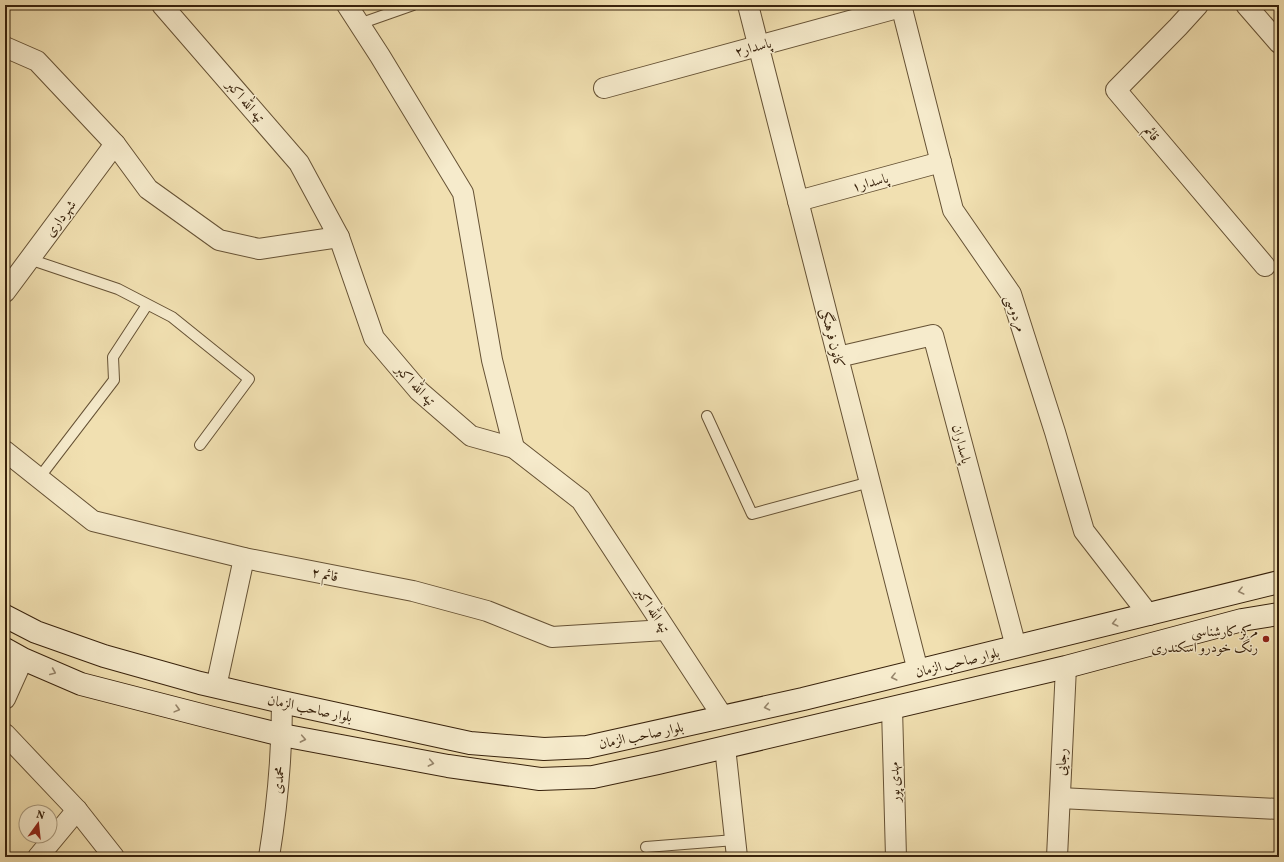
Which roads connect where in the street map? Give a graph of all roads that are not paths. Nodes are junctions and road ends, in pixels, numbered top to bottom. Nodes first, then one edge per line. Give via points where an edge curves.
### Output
1 (162, 5) edge
2 (347, 5) edge
3 (413, 5) edge
4 (748, 5) edge
5 (1198, 5) edge
6 (1246, 5) edge
7 (901, 6) edge
8 (360, 24) junction
9 (1279, 43) edge
10 (5, 46) edge
11 (758, 46) junction
12 (604, 88) dead end
13 (115, 144) junction
14 (941, 162) junction
15 (798, 201) junction
16 (339, 237) junction
17 (29, 259) junction
18 (1265, 266) dead end
19 (5, 292) edge
20 (147, 305) junction
21 (838, 357) junction
22 (707, 416) dead end
23 (200, 445) dead end
24 (514, 448) junction
25 (5, 451) edge
26 (39, 478) junction
27 (870, 482) junction
28 (244, 558) junction
29 (1279, 582) edge
30 (1279, 614) edge
31 (1149, 615) junction
32 (5, 616) edge
33 (666, 630) junction
34 (1016, 647) junction
35 (14, 654) edge
36 (1066, 667) junction
37 (918, 671) junction
38 (216, 687) junction
39 (5, 699) edge
40 (282, 702) junction
41 (892, 708) junction
42 (723, 717) junction
43 (5, 734) edge
44 (282, 735) junction
45 (725, 747) junction
46 (1060, 798) junction
47 (1279, 809) edge
48 (77, 810) junction
49 (646, 847) dead end
50 (736, 848) edge
51 (38, 857) edge
52 (114, 857) edge
53 (269, 857) edge
54 (896, 857) edge
55 (1057, 857) edge

1 - 16 street, تپه الله اکبر via 299,164
2 - 8 street
3 - 8 lane
4 - 11 street, کانون فرهنگی
5 - 18 street, قائم via 1116,90
6 - 9 street
7 - 11 street, پاسدار۲
7 - 14 street, مردوسی
8 - 24 street via 463,193 492,360
10 - 13 street via 36,61
11 - 12 street, پاسدار۲
11 - 15 street, کانون فرهنگی
13 - 16 street via 148,190 219,240 259,249
13 - 17 street, شهرداری
14 - 15 street, پاسدار۱
14 - 31 street, مردوسی via 953,210 1011,294 1084,531
15 - 21 street, کانون فرهنگی
16 - 24 street, تپه الله اکبر via 374,338 419,392 471,436
17 - 19 street, شهرداری
17 - 20 lane via 118,289
20 - 23 lane via 172,317 249,379
20 - 26 lane via 113,357 114,380
21 - 27 street, کانون فرهنگی
21 - 34 street, پاسداران via 933,335
22 - 27 lane via 752,514
24 - 33 street, تپه الله اکبر via 581,500
25 - 26 street, قائم ۲
26 - 28 street, قائم ۲ via 94,521
27 - 37 street, کانون فرهنگی
28 - 33 street, قائم ۲ via 413,591 488,611 552,637
28 - 38 street
29 -> 31 main road, بلوار صاحب الزمان
30 - 36 main road, بلوار صاحب الزمان via 1242,620
31 -> 34 main road, بلوار صاحب الزمان
32 - 38 main road, بلوار صاحب الزمان via 36,632 104,656
33 - 42 street, تپه الله اکبر
34 - 37 main road, بلوار صاحب الزمان
35 - 39 street
35 -> 44 main road, بلوار صاحب الزمان via 81,684
36 - 41 main road, بلوار صاحب الزمان
36 - 46 street, رجایی
37 -> 42 main road, بلوار صاحب الزمان
38 - 40 main road, بلوار صاحب الزمان
40 - 42 main road, بلوار صاحب الزمان via 470,743 544,749 588,747
40 - 44 street, محمدی
41 - 45 main road, بلوار صاحب الزمان
41 - 54 street, مهدی پور
43 - 48 street
44 -> 45 main road, بلوار صاحب الزمان via 448,766 540,779 593,777
44 - 53 street, محمدی
45 - 50 street
46 - 47 street
46 - 55 street, رجایی
48 - 51 street
48 - 52 street
49 - 50 lane

